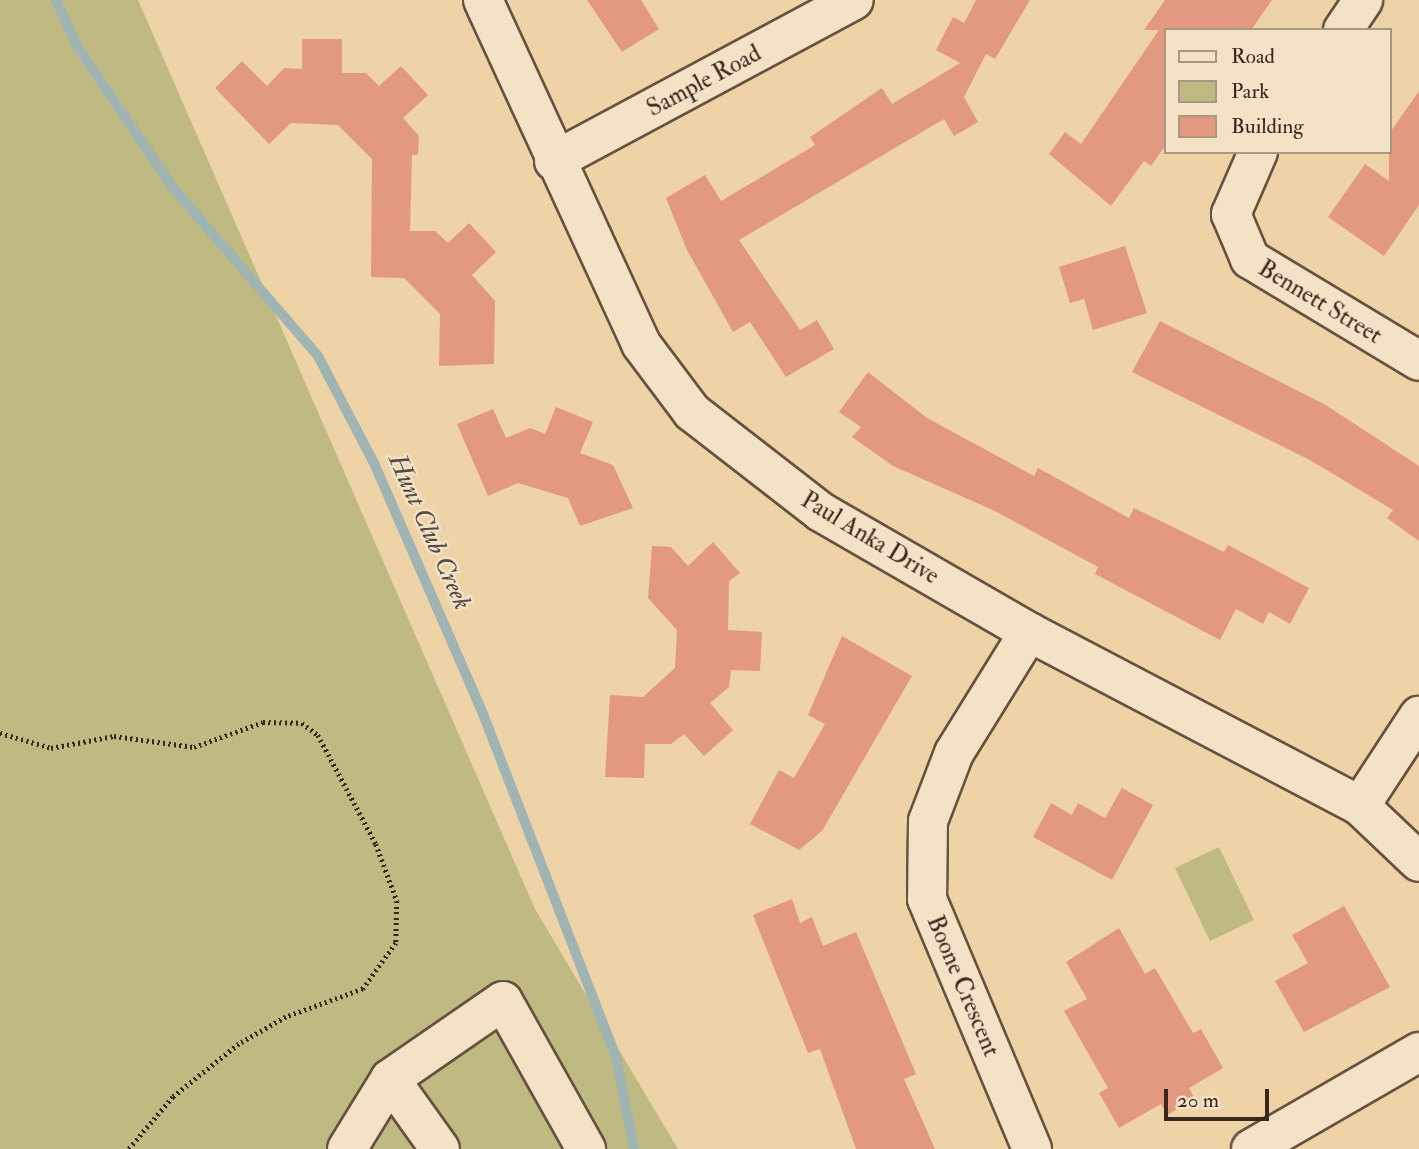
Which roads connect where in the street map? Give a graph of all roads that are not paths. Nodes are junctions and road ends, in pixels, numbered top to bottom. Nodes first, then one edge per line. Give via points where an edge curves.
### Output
1 (483, 0) edge
2 (854, 0) edge
3 (1363, 0) edge
4 (1344, 28) edge
5 (1257, 154) edge
6 (554, 161) junction
7 (1419, 361) edge
8 (1028, 632) junction
9 (1419, 716) edge
10 (1360, 806) junction
11 (1419, 862) edge
12 (1419, 1052) edge
13 (390, 1079) junction
14 (347, 1149) edge
15 (440, 1149) edge
16 (586, 1149) edge
17 (1032, 1149) edge
18 (1251, 1149) edge

1 - 6 street, Paul Anka Drive
2 - 6 street, Sample Road
3 - 4 street
5 - 7 street, Bennett Street via 1231,215 1250,259
6 - 8 street, Paul Anka Drive via 641,344 692,412 821,512
8 - 10 street, Paul Anka Drive
8 - 17 street, Boone Crescent via 954,753 932,810 927,900
9 - 10 street
10 - 11 street, Paul Anka Drive
12 - 18 street
13 - 14 street
13 - 15 street
13 - 16 street via 503,1001

